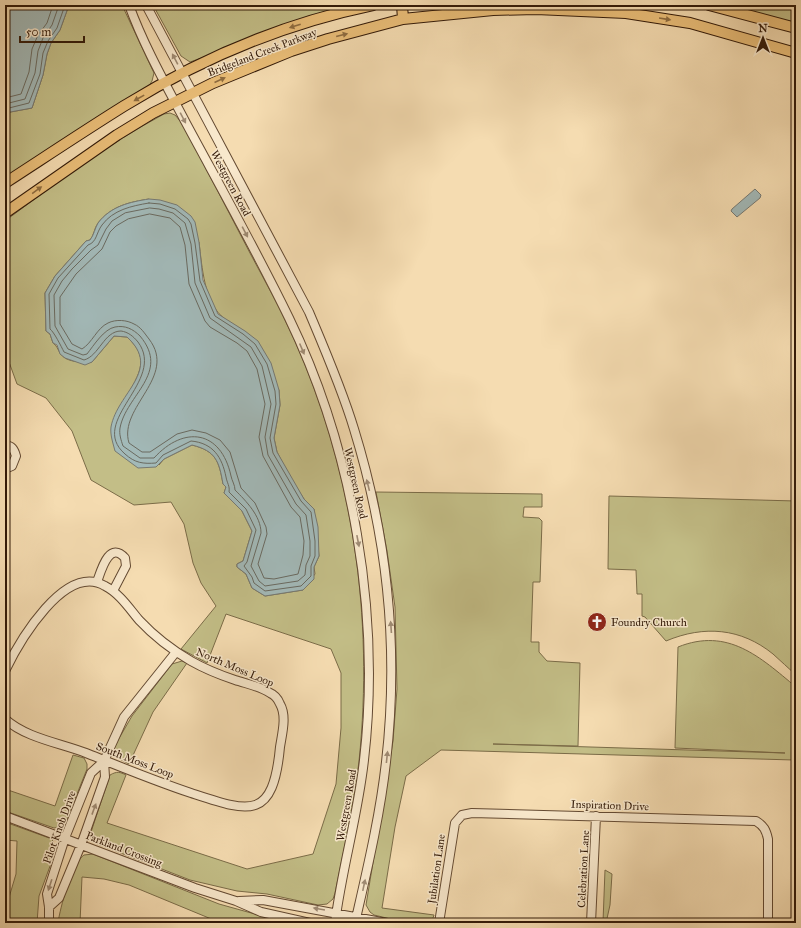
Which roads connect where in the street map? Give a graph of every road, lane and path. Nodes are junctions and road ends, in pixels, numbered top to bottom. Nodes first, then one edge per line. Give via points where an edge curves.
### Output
1 (129, 5) edge
2 (146, 5) edge
3 (373, 5) edge
4 (402, 5) edge
5 (709, 5) edge
6 (627, 9) edge
7 (403, 19) junction
8 (796, 28) edge
9 (796, 53) edge
10 (183, 74) junction
11 (165, 83) junction
12 (193, 93) junction
13 (175, 103) junction
14 (5, 183) edge
15 (5, 213) edge
16 (5, 445) edge
17 (5, 469) edge
18 (97, 582) junction
19 (113, 591) junction
20 (176, 652) junction
21 (5, 671) edge
22 (5, 719) edge
23 (104, 761) junction
24 (261, 802) joint
25 (5, 816) edge
26 (596, 816) junction
27 (458, 819) joint
28 (65, 838) junction
29 (82, 845) junction
30 (236, 901) junction
31 (49, 906) junction
32 (336, 912) junction
33 (356, 920) edge
34 (49, 923) edge
35 (310, 923) edge
36 (335, 923) edge
37 (387, 923) edge
38 (439, 923) edge
39 (591, 923) edge
40 (768, 923) edge

1 - 11 street, Westgreen Road via 137,28
10 -> 2 street, Westgreen Road
3 -> 10 main road, Bridgeland Creek Parkway via 283,30 203,63
4 - 7 main road
5 - 8 main road
6 - 7 main road, Bridgeland Creek Parkway via 493,10
6 -> 9 main road, Bridgeland Creek Parkway via 690,23
12 -> 7 main road, Bridgeland Creek Parkway via 291,51
10 - 11 main road, Bridgeland Creek Parkway
10 - 12 street, Westgreen Road
11 - 13 street, Westgreen Road
11 -> 14 main road, Bridgeland Creek Parkway via 125,105
12 - 13 main road, Bridgeland Creek Parkway
33 -> 12 street, Westgreen Road via 380,809 390,723 392,642 382,550 354,429 329,359 286,267
15 -> 13 main road, Bridgeland Creek Parkway via 117,135
13 -> 32 street, Westgreen Road via 269,276 290,320 313,374 350,497 366,603 368,721 360,791
16 - 17 street via 14,450 16,456 12,466
18 - 19 street, North Moss Loop
18 - 19 street via 108,556 120,554 125,558 126,566
18 - 21 street via 76,584 46,607 20,643
19 - 20 street, North Moss Loop via 140,621
20 - 23 street, Pilot Knob Drive via 124,717
20 - 24 street, North Moss Loop via 213,672 267,690 281,706 284,717 274,785 269,795
22 - 23 street, South Moss Loop via 20,730
23 - 24 street, South Moss Loop via 233,806 246,807
23 - 28 street, Pilot Knob Drive via 91,773
29 -> 23 street, Pilot Knob Drive via 105,777
25 - 28 street, Parkland Crossing
26 - 27 street, Inspiration Drive via 472,813 462,815
26 - 39 street, Celebration Lane
26 - 40 street, Inspiration Drive via 749,820 762,825 768,839
27 - 38 street, Jubilation Lane via 453,828
28 - 29 street, Parkland Crossing
28 -> 31 street, Pilot Knob Drive via 47,894
29 - 30 street, Parkland Crossing
29 - 31 street, Pilot Knob Drive via 59,898
32 -> 30 street, Parkland Crossing via 264,900
30 - 35 street, Parkland Crossing via 261,912
31 - 34 street, Pilot Knob Drive
32 - 33 street, Parkland Crossing
32 - 36 street, Westgreen Road
33 - 37 street, Parkland Crossing

